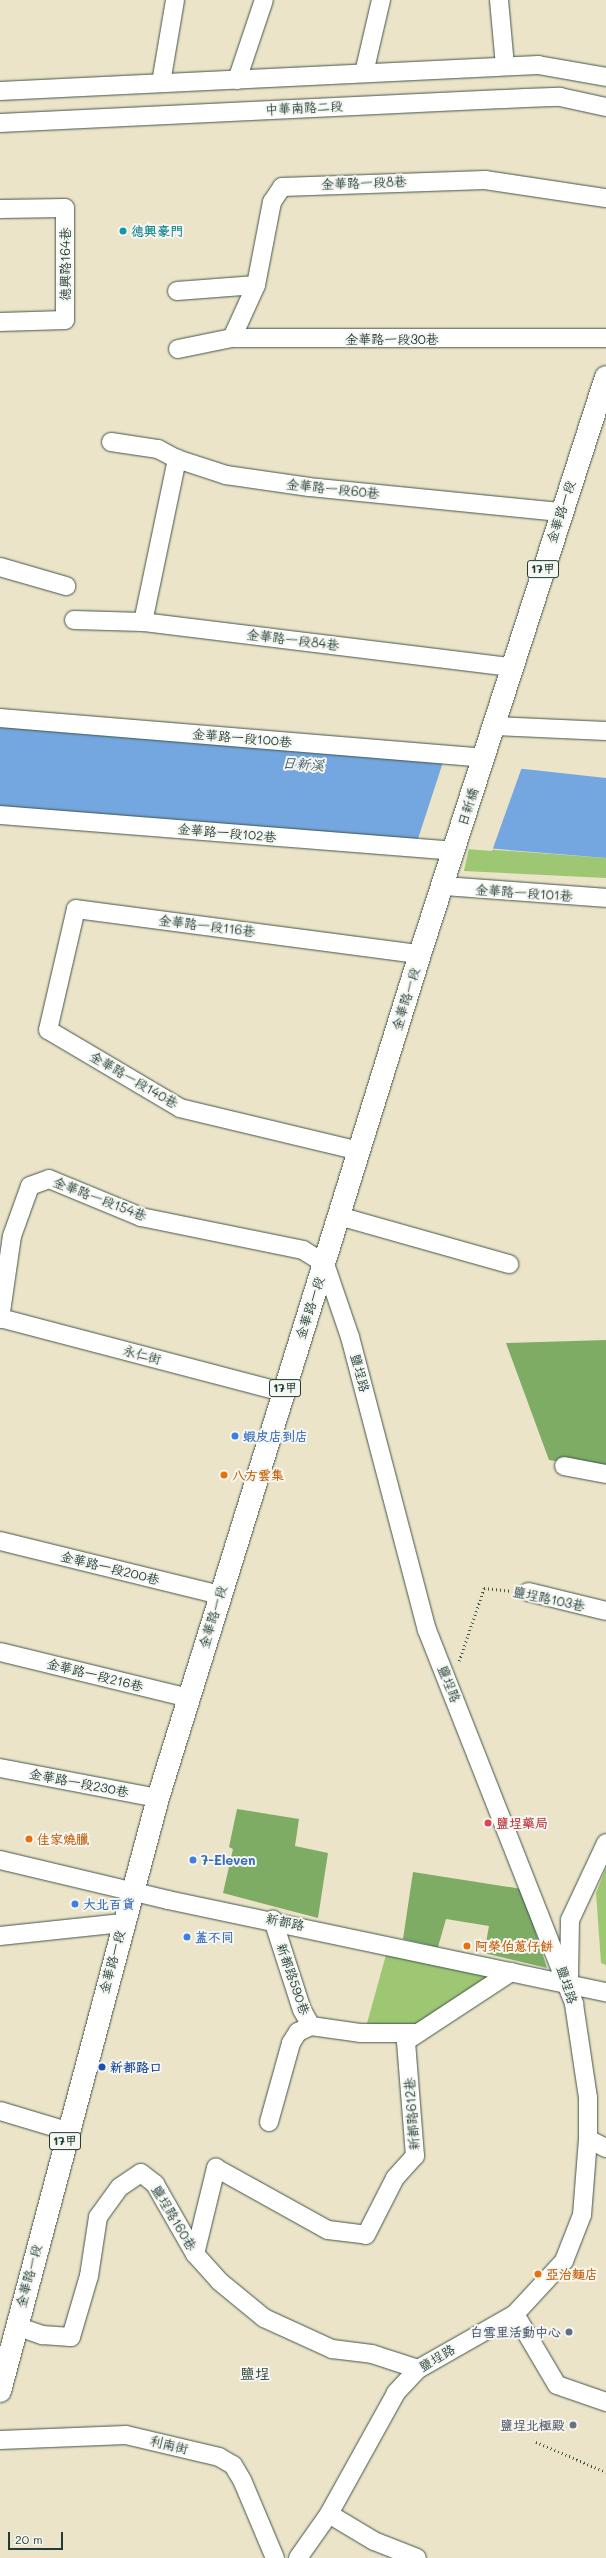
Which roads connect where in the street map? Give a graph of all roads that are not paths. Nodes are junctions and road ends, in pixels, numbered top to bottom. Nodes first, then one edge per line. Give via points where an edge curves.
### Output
1 (175, 0) edge
2 (264, 0) edge
3 (382, 0) edge
4 (499, 0) edge
5 (505, 66) junction
6 (364, 73) junction
7 (606, 77) edge
8 (237, 80) junction
9 (161, 83) junction
10 (0, 91) edge
11 (606, 107) edge
12 (0, 123) edge
13 (606, 198) edge
14 (0, 209) edge
15 (256, 285) junction
16 (177, 291) dead end
17 (0, 322) edge
18 (232, 338) junction
19 (606, 338) edge
20 (178, 349) dead end
21 (606, 377) edge
22 (110, 442) dead end
23 (177, 459) junction
24 (561, 512) junction
25 (0, 567) edge
26 (66, 586) dead end
27 (74, 620) dead end
28 (144, 622) junction
29 (512, 667) junction
30 (0, 718) edge
31 (494, 726) junction
32 (606, 731) edge
33 (483, 760) junction
34 (0, 815) edge
35 (454, 851) junction
36 (443, 886) junction
37 (606, 898) edge
38 (420, 954) junction
39 (58, 989) joint
40 (359, 1151) junction
41 (339, 1216) junction
42 (325, 1264) junction
43 (509, 1264) dead end
44 (0, 1318) edge
45 (283, 1392) junction
46 (564, 1466) dead end
47 (606, 1474) edge
48 (0, 1541) edge
49 (528, 1592) road end
50 (220, 1595) junction
51 (606, 1611) edge
52 (0, 1652) edge
53 (189, 1698) junction
54 (0, 1768) edge
55 (158, 1798) junction
56 (606, 1843) edge
57 (0, 1860) edge
58 (132, 1891) junction
59 (273, 1920) junction
60 (122, 1923) junction
61 (0, 1936) edge
62 (511, 1972) junction
63 (569, 1985) junction
64 (606, 1992) edge
65 (311, 2026) junction
66 (418, 2032) junction
67 (0, 2111) edge
68 (269, 2122) dead end
69 (67, 2131) junction
70 (588, 2139) junction
71 (606, 2148) edge
72 (195, 2254) junction
73 (515, 2314) junction
74 (16, 2326) junction
75 (418, 2369) junction
76 (0, 2391) edge
77 (606, 2402) edge
78 (0, 2440) edge
79 (329, 2514) junction
80 (275, 2558) edge
81 (298, 2558) edge
82 (417, 2558) edge

1 - 9 street
2 - 8 street
3 - 6 street
4 - 5 street
5 - 6 street
5 - 7 street via 538,65
6 - 8 street
8 - 9 street
9 - 10 street
11 - 12 street, 中華南路二段 via 560,97
13 - 15 street, 金華路一段8巷 via 485,180 282,187 272,202
14 - 17 street, 德興路164巷 via 65,208 66,320
15 - 16 street
15 - 18 street, 金華路一段8巷
18 - 19 street, 金華路一段30巷
18 - 20 street, 金華路一段30巷
21 - 24 main road, 金華路一段 / 17甲
22 - 23 street, 金華路一段60巷 via 158,448
23 - 24 street, 金華路一段60巷 via 226,475 309,487
23 - 28 street
24 - 29 main road, 金華路一段 / 17甲
25 - 26 street
27 - 28 street, 金華路一段84巷
28 - 29 street, 金華路一段84巷
29 - 31 main road, 金華路一段 / 17甲
30 - 33 street, 金華路一段100巷
31 - 32 street
31 - 33 main road, 金華路一段 / 17甲
33 - 35 main road, 日新橋 / 17甲
34 - 35 street, 金華路一段102巷
35 - 36 main road, 金華路一段 / 17甲
36 - 37 street, 金華路一段101巷
36 - 38 main road, 金華路一段 / 17甲
38 - 39 street, 金華路一段116巷 via 76,909
38 - 40 main road, 金華路一段 / 17甲
39 - 40 street, 金華路一段140巷 via 48,1030 180,1108
40 - 41 main road, 金華路一段 / 17甲
41 - 42 main road, 金華路一段 / 17甲
41 - 43 street
42 - 44 street, 金華路一段154巷 via 303,1250 141,1217 50,1179 30,1186 14,1229
42 - 45 main road, 金華路一段 / 17甲
42 - 63 street, 鹽埕路 via 350,1337 427,1630
44 - 45 street, 永仁街
45 - 50 main road, 金華路一段 / 17甲
46 - 47 street
48 - 50 street, 金華路一段200巷
49 - 51 street, 鹽埕路103巷
50 - 53 main road, 金華路一段 / 17甲
52 - 53 street, 金華路一段216巷
53 - 55 main road, 金華路一段 / 17甲
54 - 55 street, 金華路一段230巷
55 - 58 main road, 金華路一段 / 17甲
56 - 63 street via 570,1920
57 - 58 street, 新都路
58 - 59 street, 新都路
58 - 60 main road, 金華路一段 / 17甲
59 - 62 street, 新都路
59 - 65 street, 新都路590巷 via 302,2010
60 - 61 street
60 - 69 main road, 金華路一段 / 17甲
62 - 63 street, 新都路
62 - 66 street, 新都路612巷
63 - 64 street, 新都路
63 - 70 street, 鹽埕路 via 588,2098
65 - 66 street via 360,2033
65 - 68 street, 新都路590巷 via 298,2032 291,2043
66 - 72 street, 新都路612巷 via 406,2041 415,2156 395,2178 366,2235 328,2230 216,2168
67 - 69 street
69 - 74 main road, 金華路一段 / 17甲
70 - 71 street
70 - 73 street, 鹽埕路 via 582,2215 564,2261
72 - 74 street, 鹽埕路160巷 via 155,2184 141,2173 120,2187 98,2217 89,2276 71,2337 42,2335
72 - 75 street, 鹽埕路160巷 via 219,2281 264,2318 296,2335 332,2349 372,2354
73 - 75 street, 鹽埕路
73 - 77 street via 556,2385
74 - 76 main road, 金華路一段 / 17甲
75 - 79 street, 鹽埕路 via 396,2393
78 - 80 street, 利南街 via 126,2435 219,2457 233,2465 242,2480
79 - 81 street, 鹽埕路
79 - 82 street via 374,2541

